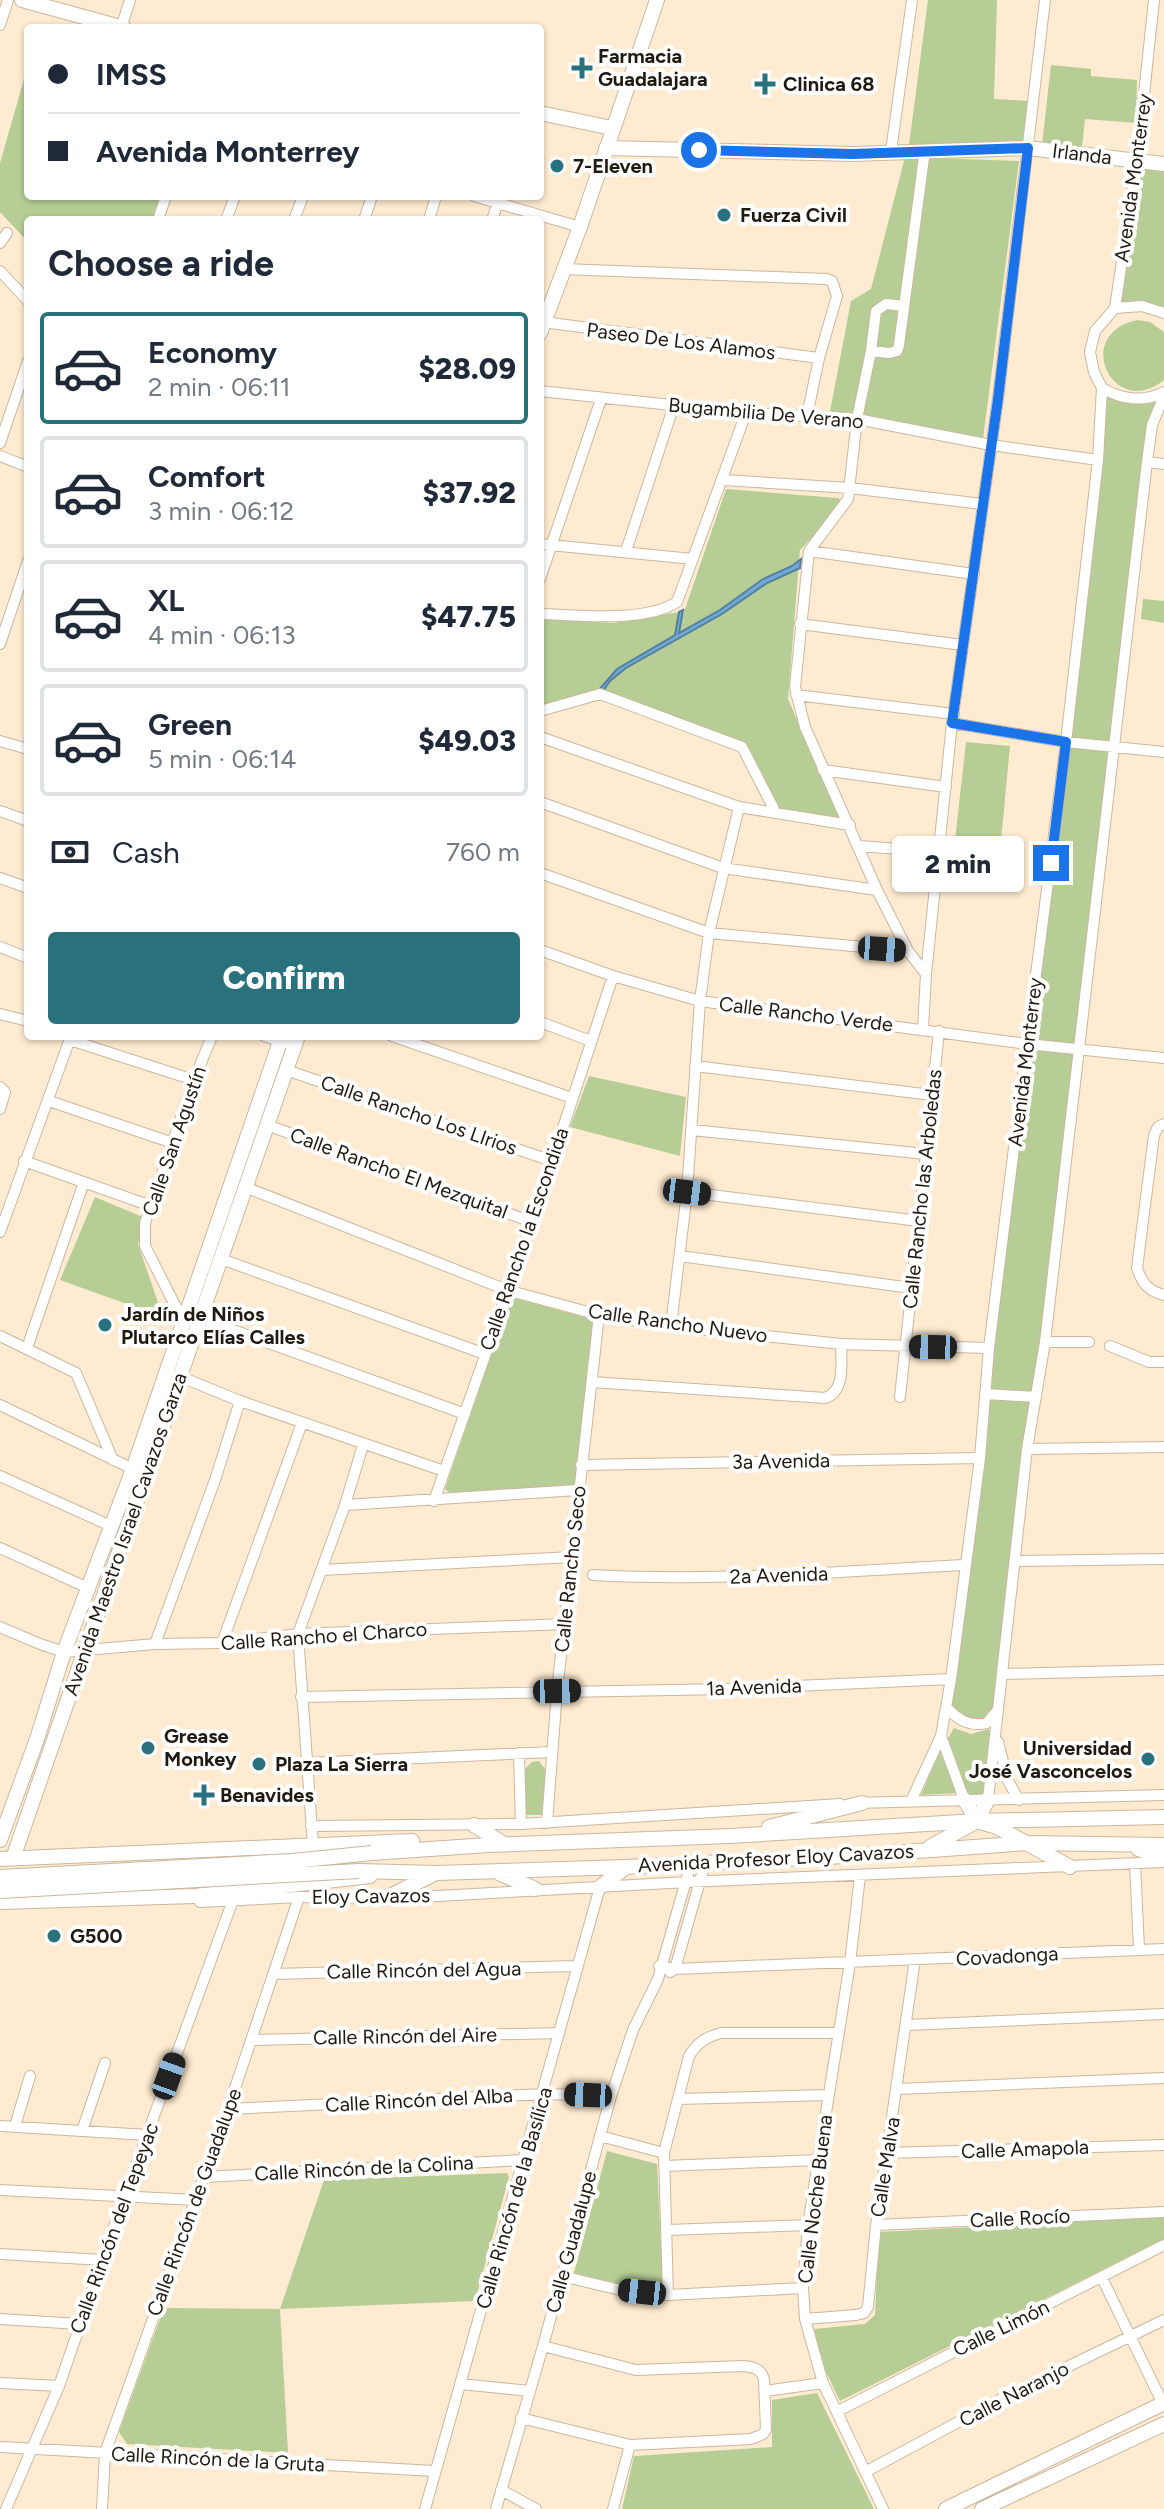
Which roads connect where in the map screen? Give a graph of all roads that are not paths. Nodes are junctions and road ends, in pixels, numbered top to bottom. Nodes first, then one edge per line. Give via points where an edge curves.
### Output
1 (8, 0) edge
2 (22, 0) edge
3 (130, 0) edge
4 (657, 0) edge
5 (912, 0) edge
6 (1045, 0) edge
7 (1154, 0) edge
8 (108, 24) edge
9 (123, 24) edge
10 (0, 25) edge
11 (544, 114) edge
12 (612, 128) junction
13 (606, 148) junction
14 (1028, 148) junction
15 (925, 150) junction
16 (891, 151) junction
17 (1137, 160) junction
18 (1164, 164) edge
19 (490, 200) edge
20 (498, 202) junction
21 (493, 216) edge
22 (544, 216) edge
23 (544, 216) edge
24 (580, 227) junction
25 (7, 233) dead end
26 (0, 243) edge
27 (563, 269) junction
28 (0, 271) edge
29 (24, 297) edge
30 (904, 306) junction
31 (1115, 308) junction
32 (1164, 313) edge
33 (544, 322) edge
34 (544, 328) edge
35 (871, 351) junction
36 (819, 358) junction
37 (24, 373) edge
38 (1102, 388) junction
39 (544, 392) edge
40 (1164, 394) edge
41 (601, 399) junction
42 (674, 405) junction
43 (746, 413) junction
44 (807, 416) junction
45 (857, 419) junction
46 (0, 443) edge
47 (991, 445) junction
48 (0, 456) edge
49 (1098, 460) junction
50 (1147, 462) junction
51 (1164, 464) edge
52 (24, 465) edge
53 (724, 480) junction
54 (850, 488) junction
55 (982, 504) junction
56 (544, 544) edge
57 (553, 545) junction
58 (626, 551) junction
59 (809, 551) junction
60 (693, 559) junction
61 (544, 569) edge
62 (974, 574) junction
63 (24, 576) edge
64 (544, 614) edge
65 (800, 624) junction
66 (0, 644) edge
67 (963, 645) junction
68 (796, 695) junction
69 (544, 710) edge
70 (953, 718) junction
71 (544, 738) edge
72 (0, 741) edge
73 (1066, 742) junction
74 (1114, 747) junction
75 (24, 748) edge
76 (1164, 752) edge
77 (823, 770) junction
78 (946, 787) junction
79 (544, 803) edge
80 (739, 807) junction
81 (0, 811) edge
82 (776, 813) junction
83 (24, 820) edge
84 (850, 825) junction
85 (859, 846) junction
86 (939, 852) junction
87 (723, 868) junction
88 (544, 874) edge
89 (0, 878) edge
90 (24, 887) edge
91 (877, 890) junction
92 (709, 933) junction
93 (0, 947) edge
94 (544, 951) edge
95 (908, 951) junction
96 (24, 956) edge
97 (926, 974) junction
98 (613, 976) junction
99 (700, 1001) junction
100 (0, 1014) edge
101 (24, 1020) edge
102 (544, 1023) edge
103 (923, 1029) junction
104 (939, 1031) junction
105 (69, 1040) edge
106 (76, 1040) edge
107 (210, 1040) edge
108 (288, 1040) edge
109 (404, 1040) edge
110 (591, 1041) junction
111 (1027, 1044) junction
112 (1078, 1050) junction
113 (1164, 1058) edge
114 (695, 1066) junction
115 (286, 1070) junction
116 (194, 1080) junction
117 (2, 1088) edge
118 (932, 1095) junction
119 (572, 1098) junction
120 (49, 1101) junction
121 (0, 1109) edge
122 (1164, 1124) edge
123 (267, 1125) junction
124 (692, 1130) junction
125 (173, 1143) junction
126 (926, 1154) junction
127 (24, 1161) junction
128 (552, 1161) junction
129 (84, 1182) junction
130 (245, 1187) junction
131 (687, 1192) junction
132 (151, 1206) junction
133 (919, 1221) junction
134 (532, 1222) junction
135 (0, 1232) edge
136 (680, 1256) junction
137 (221, 1259) junction
138 (911, 1288) junction
139 (507, 1290) junction
140 (1164, 1295) edge
141 (185, 1315) junction
142 (599, 1315) junction
143 (200, 1318) junction
144 (671, 1326) junction
145 (0, 1336) edge
146 (1045, 1342) junction
147 (1089, 1342) dead end
148 (841, 1344) junction
149 (1110, 1346) dead end
150 (905, 1347) junction
151 (27, 1348) junction
152 (989, 1348) junction
153 (485, 1354) junction
154 (1164, 1362) edge
155 (181, 1377) junction
156 (592, 1382) junction
157 (985, 1394) junction
158 (900, 1397) dead end
159 (1036, 1397) junction
160 (240, 1401) junction
161 (0, 1405) edge
162 (465, 1414) junction
163 (302, 1423) junction
164 (363, 1445) junction
165 (1164, 1447) edge
166 (1027, 1449) junction
167 (980, 1458) junction
168 (113, 1460) junction
169 (581, 1465) junction
170 (133, 1469) junction
171 (444, 1471) junction
172 (0, 1476) edge
173 (578, 1490) junction
174 (434, 1501) junction
175 (345, 1505) junction
176 (111, 1526) junction
177 (0, 1548) edge
178 (573, 1557) junction
179 (1164, 1559) edge
180 (1015, 1561) junction
181 (965, 1565) junction
182 (322, 1570) junction
183 (593, 1575) dead end
184 (88, 1588) junction
185 (565, 1624) junction
186 (0, 1627) edge
187 (298, 1634) junction
188 (222, 1643) junction
189 (155, 1644) junction
190 (83, 1651) junction
191 (64, 1652) junction
192 (1164, 1670) edge
193 (1002, 1674) junction
194 (951, 1679) junction
195 (557, 1691) junction
196 (301, 1697) junction
197 (947, 1708) junction
198 (997, 1711) junction
199 (941, 1736) junction
200 (997, 1736) junction
201 (552, 1752) junction
202 (519, 1753) junction
203 (306, 1763) junction
204 (1164, 1795) edge
205 (964, 1799) junction
206 (988, 1799) junction
207 (1019, 1800) junction
208 (911, 1801) junction
209 (862, 1803) junction
210 (6, 1806) edge
211 (1164, 1817) edge
212 (977, 1821) junction
213 (547, 1823) junction
214 (521, 1824) junction
215 (474, 1825) junction
216 (311, 1826) junction
217 (730, 1836) junction
218 (0, 1840) edge
219 (1027, 1843) junction
220 (504, 1844) junction
221 (1126, 1844) junction
222 (313, 1845) junction
223 (488, 1845) junction
224 (1164, 1845) edge
225 (918, 1851) junction
226 (136, 1853) junction
227 (98, 1855) junction
228 (7, 1858) edge
229 (1164, 1860) edge
230 (698, 1863) junction
231 (1135, 1864) junction
232 (626, 1867) junction
233 (1070, 1867) junction
234 (389, 1871) junction
235 (495, 1871) junction
236 (437, 1873) junction
237 (860, 1876) junction
238 (0, 1877) edge
239 (693, 1882) junction
240 (600, 1887) junction
241 (535, 1889) junction
242 (0, 1893) edge
243 (299, 1897) junction
244 (139, 1898) junction
245 (384, 1899) junction
246 (94, 1900) junction
247 (233, 1900) junction
248 (0, 1902) edge
249 (1139, 1949) junction
250 (1164, 1949) edge
251 (915, 1960) junction
252 (850, 1963) junction
253 (576, 1966) junction
254 (659, 1966) junction
255 (675, 1969) junction
256 (273, 1974) junction
257 (658, 1979) junction
258 (1164, 2014) edge
259 (907, 2025) junction
260 (559, 2033) junction
261 (838, 2033) junction
262 (251, 2040) junction
263 (105, 2063) dead end
264 (30, 2076) dead end
265 (1164, 2078) edge
266 (897, 2089) junction
267 (544, 2094) junction
268 (827, 2095) junction
269 (611, 2096) junction
270 (678, 2099) junction
271 (228, 2109) junction
272 (0, 2126) edge
273 (15, 2126) junction
274 (82, 2131) junction
275 (148, 2135) junction
276 (600, 2136) junction
277 (1164, 2145) edge
278 (664, 2153) junction
279 (887, 2153) junction
280 (524, 2160) junction
281 (818, 2160) junction
282 (664, 2166) junction
283 (204, 2177) junction
284 (0, 2190) edge
285 (124, 2198) junction
286 (196, 2200) junction
287 (1164, 2212) edge
288 (808, 2225) junction
289 (876, 2225) junction
290 (668, 2230) junction
291 (1164, 2245) edge
292 (0, 2254) edge
293 (103, 2260) junction
294 (562, 2276) junction
295 (1102, 2278) junction
296 (803, 2288) junction
297 (668, 2295) junction
298 (0, 2319) edge
299 (805, 2319) junction
300 (1164, 2320) edge
301 (79, 2324) junction
302 (1130, 2337) junction
303 (543, 2346) junction
304 (0, 2383) edge
305 (823, 2383) junction
306 (461, 2384) junction
307 (59, 2386) junction
308 (529, 2391) junction
309 (765, 2391) junction
310 (1164, 2403) edge
311 (838, 2411) junction
312 (521, 2418) junction
313 (1164, 2424) edge
314 (630, 2445) junction
315 (0, 2447) edge
316 (32, 2448) junction
317 (105, 2453) junction
318 (435, 2471) junction
319 (865, 2472) junction
320 (501, 2490) junction
321 (6, 2509) edge
322 (102, 2509) edge
323 (425, 2509) edge
324 (496, 2509) edge
325 (536, 2509) edge
326 (613, 2509) edge
327 (883, 2509) edge
328 (946, 2509) edge
329 (982, 2509) edge

1 - 10 street
2 - 8 main road
3 - 9 street
4 - 12 main road
5 - 16 street
6 - 14 street
7 - 17 street, Avenida Monterrey
11 - 12 main road
12 - 13 main road
13 - 16 main road, Irlanda
13 - 24 main road
14 - 15 main road, Irlanda
14 - 17 main road, Irlanda
14 - 47 street
15 - 16 main road, Irlanda
15 - 30 street
17 - 18 main road, Irlanda
17 - 31 street, Avenida Monterrey
19 - 20 street
20 - 21 street
20 - 22 street
23 - 24 street
24 - 27 main road
25 - 26 street
27 - 33 main road
27 - 36 street via 826,279 834,284 836,298
28 - 29 street
30 - 35 street via 886,304 876,311
30 - 35 street via 897,351
31 - 32 street via 1142,306
31 - 38 street, Avenida Monterrey via 1092,342 1091,362
34 - 36 street, Paseo De Los Alamos
35 - 45 street
36 - 44 street
37 - 46 street
38 - 40 street via 1130,398
38 - 49 street, Avenida Monterrey
39 - 41 street, Bugambilia De Verano
40 - 50 street via 1152,425
41 - 42 street, Bugambilia De Verano
41 - 57 street
42 - 43 street, Bugambilia De Verano
42 - 58 street
43 - 44 street, Bugambilia De Verano
43 - 53 street
44 - 45 street, Bugambilia De Verano
45 - 47 street, Bugambilia De Verano
45 - 54 street
47 - 49 street, Bugambilia De Verano
47 - 55 street
48 - 52 street
49 - 73 street, Avenida Monterrey
50 - 51 street
50 - 74 street
53 - 54 street
53 - 60 street
54 - 55 street
54 - 59 street via 844,505
55 - 62 street
56 - 57 street
57 - 58 street
57 - 61 street
58 - 60 street
59 - 62 street
59 - 65 street
60 - 64 street via 679,600 671,606 629,615
62 - 67 street
63 - 66 street
65 - 67 street
65 - 68 street
67 - 70 street
68 - 70 street
68 - 77 street
69 - 82 street via 600,694 742,747
70 - 73 street
70 - 78 street
71 - 80 street
72 - 75 street
73 - 74 street
73 - 111 street, Avenida Monterrey
74 - 76 street
74 - 112 street
77 - 78 street
77 - 84 street
78 - 86 street
79 - 87 street
80 - 82 street
80 - 87 street
81 - 83 street
82 - 84 street
84 - 85 street
85 - 86 street
85 - 91 street
86 - 97 street
87 - 91 street
87 - 92 street
88 - 92 street
89 - 90 street
91 - 95 street
92 - 95 street
92 - 99 street
93 - 96 street
94 - 98 street, Calle Rancho Verde
95 - 97 street
97 - 103 street
98 - 99 street, Calle Rancho Verde
98 - 110 street, Calle Rancho la Escondida
99 - 103 street, Calle Rancho Verde
99 - 114 street
100 - 101 street
102 - 110 street
103 - 104 street, Calle Rancho Verde
104 - 111 street, Calle Rancho Verde
104 - 118 street, Calle Rancho las Arboledas
105 - 120 street
106 - 116 street
107 - 116 street, Calle San Agustín
108 - 115 main road, Avenida Maestro Israel Cavazos Garza
108 - 141 main road, Avenida Maestro Israel Cavazos Garza
109 - 119 street
110 - 119 street, Calle Rancho la Escondida
111 - 112 street, Calle Rancho Verde
111 - 152 street, Avenida Monterrey
112 - 113 street, Calle Rancho Verde
112 - 146 street
114 - 118 street
114 - 124 street
115 - 123 main road, Avenida Maestro Israel Cavazos Garza
115 - 128 street, Calle Rancho Los LIrios
116 - 125 street, Calle San Agustín
117 - 121 street
118 - 126 street, Calle Rancho las Arboledas
119 - 128 street, Calle Rancho la Escondida
120 - 125 street
120 - 127 street
122 - 140 street via 1154,1135 1137,1268 1144,1284
123 - 130 main road, Avenida Maestro Israel Cavazos Garza
123 - 134 street, Calle Rancho El Mezquital
124 - 126 street
124 - 131 street
125 - 132 street, Calle San Agustín
126 - 133 street, Calle Rancho las Arboledas
127 - 129 street
127 - 135 street
128 - 134 street, Calle Rancho la Escondida
129 - 132 street
129 - 151 street
130 - 137 main road, Avenida Maestro Israel Cavazos Garza
130 - 139 street, Calle Rancho Nuevo
131 - 133 street
131 - 136 street
132 - 141 street, Calle San Agustín via 145,1246 171,1300
133 - 138 street, Calle Rancho las Arboledas
134 - 139 street, Calle Rancho la Escondida
136 - 138 street
136 - 144 street
137 - 143 main road, Avenida Maestro Israel Cavazos Garza
137 - 153 street
138 - 150 street, Calle Rancho las Arboledas
139 - 142 street, Calle Rancho Nuevo
139 - 153 street, Calle Rancho la Escondida
141 - 143 street
141 - 170 main road, Avenida Maestro Israel Cavazos Garza
142 - 144 street, Calle Rancho Nuevo
142 - 156 street, Calle Rancho Seco
143 - 155 main road, Avenida Maestro Israel Cavazos Garza
143 - 162 street
144 - 148 street, Calle Rancho Nuevo
145 - 151 street
146 - 147 street
146 - 159 street
148 - 150 street, Calle Rancho Nuevo
148 - 156 street via 840,1383 832,1396 817,1399
149 - 154 street via 1149,1362
150 - 152 street, Calle Rancho Nuevo
150 - 158 street, Calle Rancho las Arboledas
151 - 168 street via 76,1373
152 - 157 street, Avenida Monterrey
153 - 162 street, Calle Rancho la Escondida
155 - 160 street
155 - 190 main road, Avenida Maestro Israel Cavazos Garza
156 - 169 street, Calle Rancho Seco
157 - 159 street
157 - 167 street, Avenida Monterrey
159 - 166 street
160 - 163 street
160 - 189 street
161 - 168 street
162 - 171 street, Calle Rancho la Escondida
163 - 164 street
163 - 188 street
164 - 171 street
164 - 175 street
165 - 166 street
166 - 180 street
167 - 169 street, 3a Avenida
167 - 181 street, Avenida Monterrey
168 - 170 street
169 - 173 street, Calle Rancho Seco
170 - 176 main road, Avenida Maestro Israel Cavazos Garza
171 - 174 street, Calle Rancho la Escondida
172 - 176 street
173 - 174 street
173 - 178 street, Calle Rancho Seco
174 - 175 street
175 - 182 street
176 - 184 main road, Avenida Maestro Israel Cavazos Garza
177 - 184 street
178 - 182 street
178 - 185 street, Calle Rancho Seco
179 - 180 street
180 - 193 street
181 - 183 street, 2a Avenida via 732,1576
181 - 194 street, Avenida Monterrey
182 - 187 street
184 - 191 main road, Avenida Maestro Israel Cavazos Garza
185 - 187 street, Calle Rancho el Charco
185 - 195 street, Calle Rancho Seco
186 - 191 street
187 - 188 street, Calle Rancho el Charco
187 - 196 street
188 - 189 street, Calle Rancho el Charco
189 - 190 street, Calle Rancho el Charco
190 - 191 street, Calle Rancho el Charco
190 - 228 main road, Avenida Maestro Israel Cavazos Garza
191 - 210 main road, Avenida Maestro Israel Cavazos Garza
192 - 193 street
193 - 198 street
194 - 195 street, 1a Avenida
194 - 197 street, Avenida Monterrey
195 - 196 street, 1a Avenida
195 - 201 street, Calle Rancho Seco
196 - 203 street
197 - 198 street via 972,1725 987,1723
197 - 199 street, Avenida Monterrey
198 - 200 street
199 - 205 street
199 - 208 street, Avenida Monterrey
200 - 206 street
200 - 207 street via 1008,1781
201 - 202 street
201 - 213 street, Calle Rancho Seco
202 - 203 street
202 - 214 street
203 - 216 street
204 - 207 street
205 - 206 street
205 - 208 street
205 - 212 main road
206 - 207 street
206 - 212 main road
208 - 209 street
209 - 213 street
209 - 217 main road
210 - 218 main road, Avenida Maestro Israel Cavazos Garza
211 - 212 main road, Avenida Profesor Eloy Cavazos
212 - 217 main road, Avenida Profesor Eloy Cavazos
212 - 219 main road
212 - 225 main road
213 - 214 street
214 - 215 street
215 - 216 street
215 - 220 main road
216 - 222 street
217 - 220 main road, Avenida Profesor Eloy Cavazos
219 - 221 main road, Avenida Profesor Eloy Cavazos
219 - 225 main road, Avenida Profesor Eloy Cavazos
219 - 233 main road
220 - 223 main road, Avenida Profesor Eloy Cavazos
221 - 224 main road, Avenida Profesor Eloy Cavazos
221 - 229 main road
222 - 223 main road, Avenida Profesor Eloy Cavazos
222 - 226 main road, Avenida Profesor Eloy Cavazos
223 - 238 main road, Avenida Profesor Eloy Cavazos, bridge
225 - 230 main road, Avenida Profesor Eloy Cavazos
226 - 227 main road, Avenida Profesor Eloy Cavazos
226 - 244 main road via 120,1863 116,1878 120,1890
227 - 228 main road, Avenida Profesor Eloy Cavazos
227 - 246 main road via 107,1867 108,1882
228 - 242 main road, Avenida Maestro Israel Cavazos Garza
229 - 231 street, Eloy Cavazos
230 - 232 main road, Avenida Profesor Eloy Cavazos
230 - 239 street, Calle Guadalupe
231 - 233 street, Eloy Cavazos
231 - 249 street
232 - 235 main road, Avenida Profesor Eloy Cavazos
232 - 240 main road
233 - 237 street, Eloy Cavazos
234 - 236 main road, Avenida Profesor Eloy Cavazos
234 - 242 main road, Avenida Profesor Eloy Cavazos, bridge
234 - 244 main road, Avenida Profesor Eloy Cavazos
235 - 236 main road, Avenida Profesor Eloy Cavazos
235 - 241 main road
236 - 245 main road
237 - 239 street, Eloy Cavazos
237 - 252 street, Calle Noche Buena
239 - 240 street, Eloy Cavazos
239 - 254 street, Calle Guadalupe
239 - 255 street, Calle Guadalupe
240 - 241 street, Eloy Cavazos
240 - 253 street, Calle Rincón de la Basílica
241 - 245 street, Eloy Cavazos
243 - 245 street, Eloy Cavazos
243 - 247 street, Eloy Cavazos
243 - 256 street, Calle Rincón de Guadalupe
244 - 246 main road, Avenida Profesor Eloy Cavazos
244 - 247 street, Eloy Cavazos
246 - 248 main road, Avenida Profesor Eloy Cavazos
247 - 275 street, Calle Rincón del Tepeyac
249 - 250 street, Covadonga
249 - 251 street, Covadonga
251 - 252 street, Covadonga
251 - 259 street, Calle Malva
252 - 255 street, Covadonga
252 - 261 street, Calle Noche Buena
253 - 256 street, Calle Rincón del Agua
253 - 260 street, Calle Rincón de la Basílica
254 - 255 street, Covadonga
254 - 257 street, Calle Guadalupe
255 - 257 street
256 - 262 street, Calle Rincón de Guadalupe
257 - 269 street, Calle Guadalupe via 633,2030
258 - 259 street
259 - 266 street, Calle Malva
260 - 262 street, Calle Rincón del Aire
260 - 267 street, Calle Rincón de la Basílica
261 - 268 street, Calle Noche Buena
261 - 270 street via 711,2035 689,2056
262 - 271 street, Calle Rincón de Guadalupe
263 - 274 street
264 - 273 street
265 - 266 street
266 - 279 street, Calle Malva
267 - 269 street, Calle Rincón del Alba
267 - 271 street, Calle Rincón del Alba
267 - 280 street, Calle Rincón de la Basílica
268 - 270 street
268 - 281 street, Calle Noche Buena
269 - 276 street, Calle Guadalupe
270 - 278 street
271 - 283 street, Calle Rincón de Guadalupe
272 - 273 street
273 - 274 street
274 - 275 street
275 - 285 street, Calle Rincón del Tepeyac
276 - 278 street
276 - 294 street, Calle Guadalupe
277 - 279 street, Calle Amapola
278 - 282 street
279 - 289 street, Calle Malva
280 - 283 street, Calle Rincón de la Colina
280 - 306 street, Calle Rincón de la Basílica
281 - 282 street
281 - 288 street, Calle Noche Buena
282 - 290 street
283 - 286 street, Calle Rincón de Guadalupe
284 - 285 street
285 - 286 street
285 - 293 street, Calle Rincón del Tepeyac
286 - 317 street, Calle Rincón de Guadalupe
287 - 289 street, Calle Rocío
288 - 290 street
288 - 296 street, Calle Noche Buena
289 - 299 street, Calle Malva via 866,2311
290 - 297 street
291 - 295 street, Calle Limón
292 - 293 street
293 - 301 street, Calle Rincón del Tepeyac
294 - 297 street
294 - 303 street, Calle Guadalupe
295 - 302 street
295 - 311 street, Calle Limón
296 - 297 street
296 - 299 street, Calle Noche Buena
298 - 301 street
299 - 305 street, Calle Noche Buena
300 - 302 street, Calle Naranjo
301 - 307 street, Calle Rincón del Tepeyac
302 - 310 street
302 - 319 street, Calle Naranjo
303 - 308 street, Calle Guadalupe
303 - 309 street via 636,2370 750,2367 763,2375
304 - 307 street
305 - 309 street
305 - 311 street, Calle Noche Buena
306 - 308 street
306 - 318 street, Calle Rincón de la Basílica
307 - 316 street, Calle Rincón del Tepeyac
308 - 312 street, Calle Guadalupe
309 - 314 street via 766,2424 763,2434 751,2439
310 - 328 main road
311 - 319 street, Calle Noche Buena
312 - 314 street
312 - 320 street, Calle Guadalupe
313 - 329 main road
314 - 326 street
315 - 316 street, Calle Rincón de la Gruta
316 - 317 street, Calle Rincón de la Gruta
316 - 321 street, Calle Rincón del Tepeyac
317 - 318 street, Calle Rincón de la Gruta
317 - 322 street, Calle Rincón de Guadalupe
318 - 323 street, Calle Rincón de la Basílica
319 - 327 street, Calle Noche Buena
320 - 324 street, Calle Guadalupe
320 - 325 street

